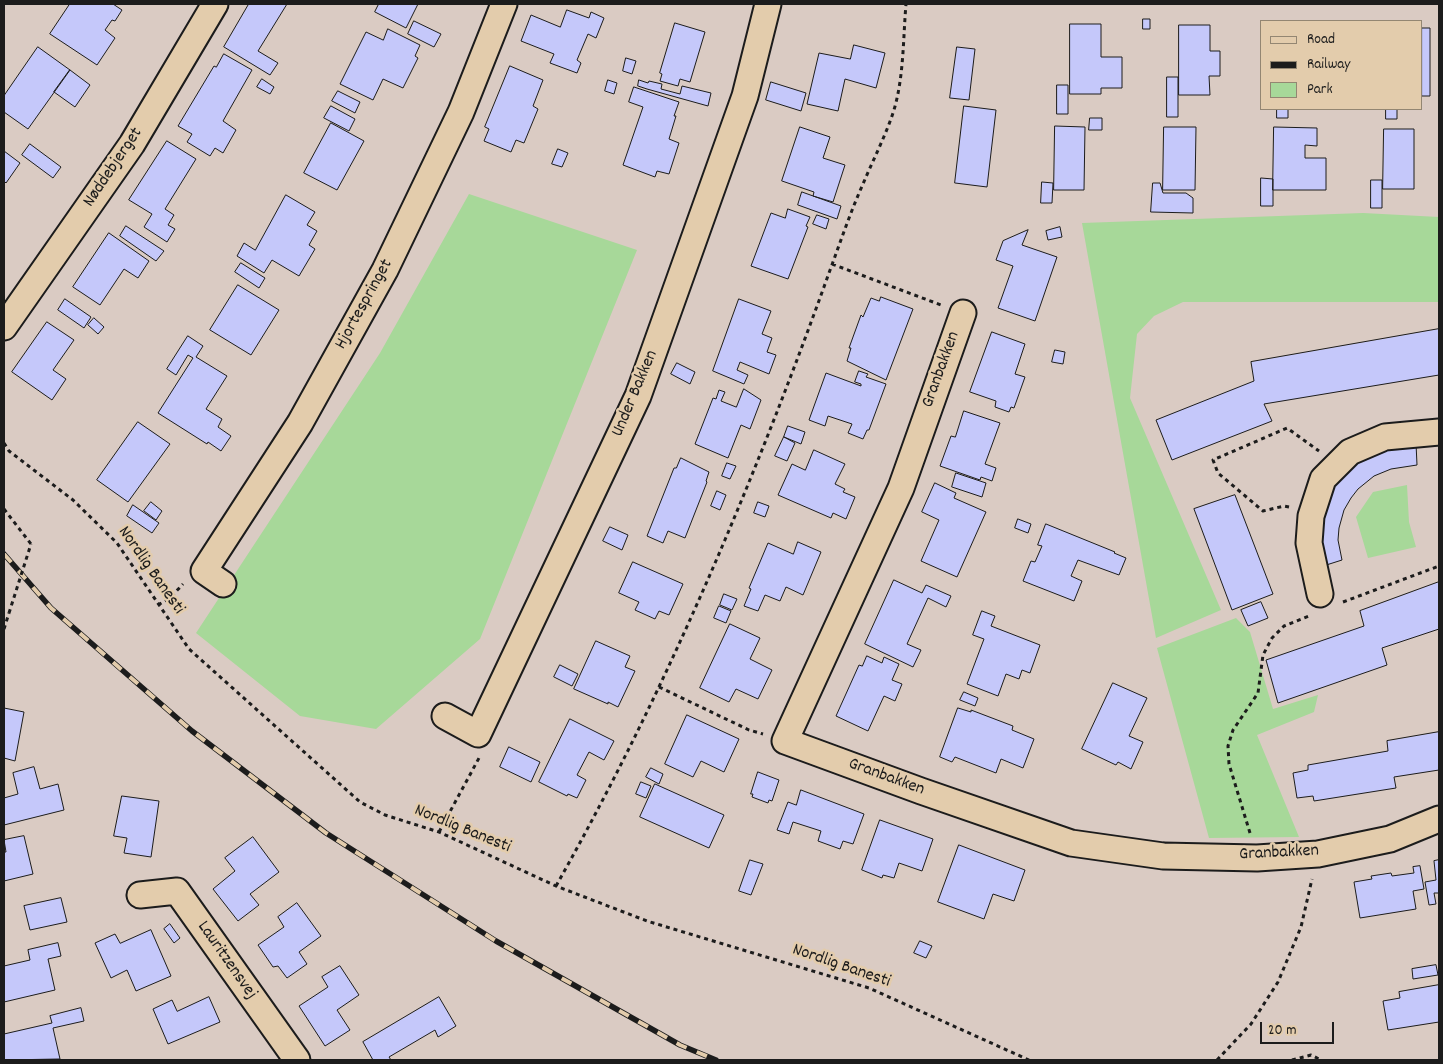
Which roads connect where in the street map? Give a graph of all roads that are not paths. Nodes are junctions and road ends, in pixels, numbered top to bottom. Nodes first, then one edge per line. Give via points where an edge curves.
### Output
1 (214, 4) edge
2 (504, 4) edge
3 (768, 4) edge
4 (963, 313) road end
5 (4, 327) edge
6 (1439, 432) edge
7 (214, 577) road end
8 (1318, 603) road end
9 (445, 716) dead end
10 (1439, 819) edge
11 (140, 895) dead end
12 (297, 1060) edge

1 - 5 street, Nøddebjerget via 132,144
2 - 7 street, Hjortespringet via 461,112 385,270
3 - 9 street, Under Bakken via 745,96 638,396 478,734
4 - 10 street, Granbakken via 901,488 785,741 1071,842 1163,856 1257,858 1318,854 1390,839
6 - 8 street via 1385,437 1350,452 1323,479 1312,514 1309,543
11 - 12 street, Lauritzensvej via 177,891

